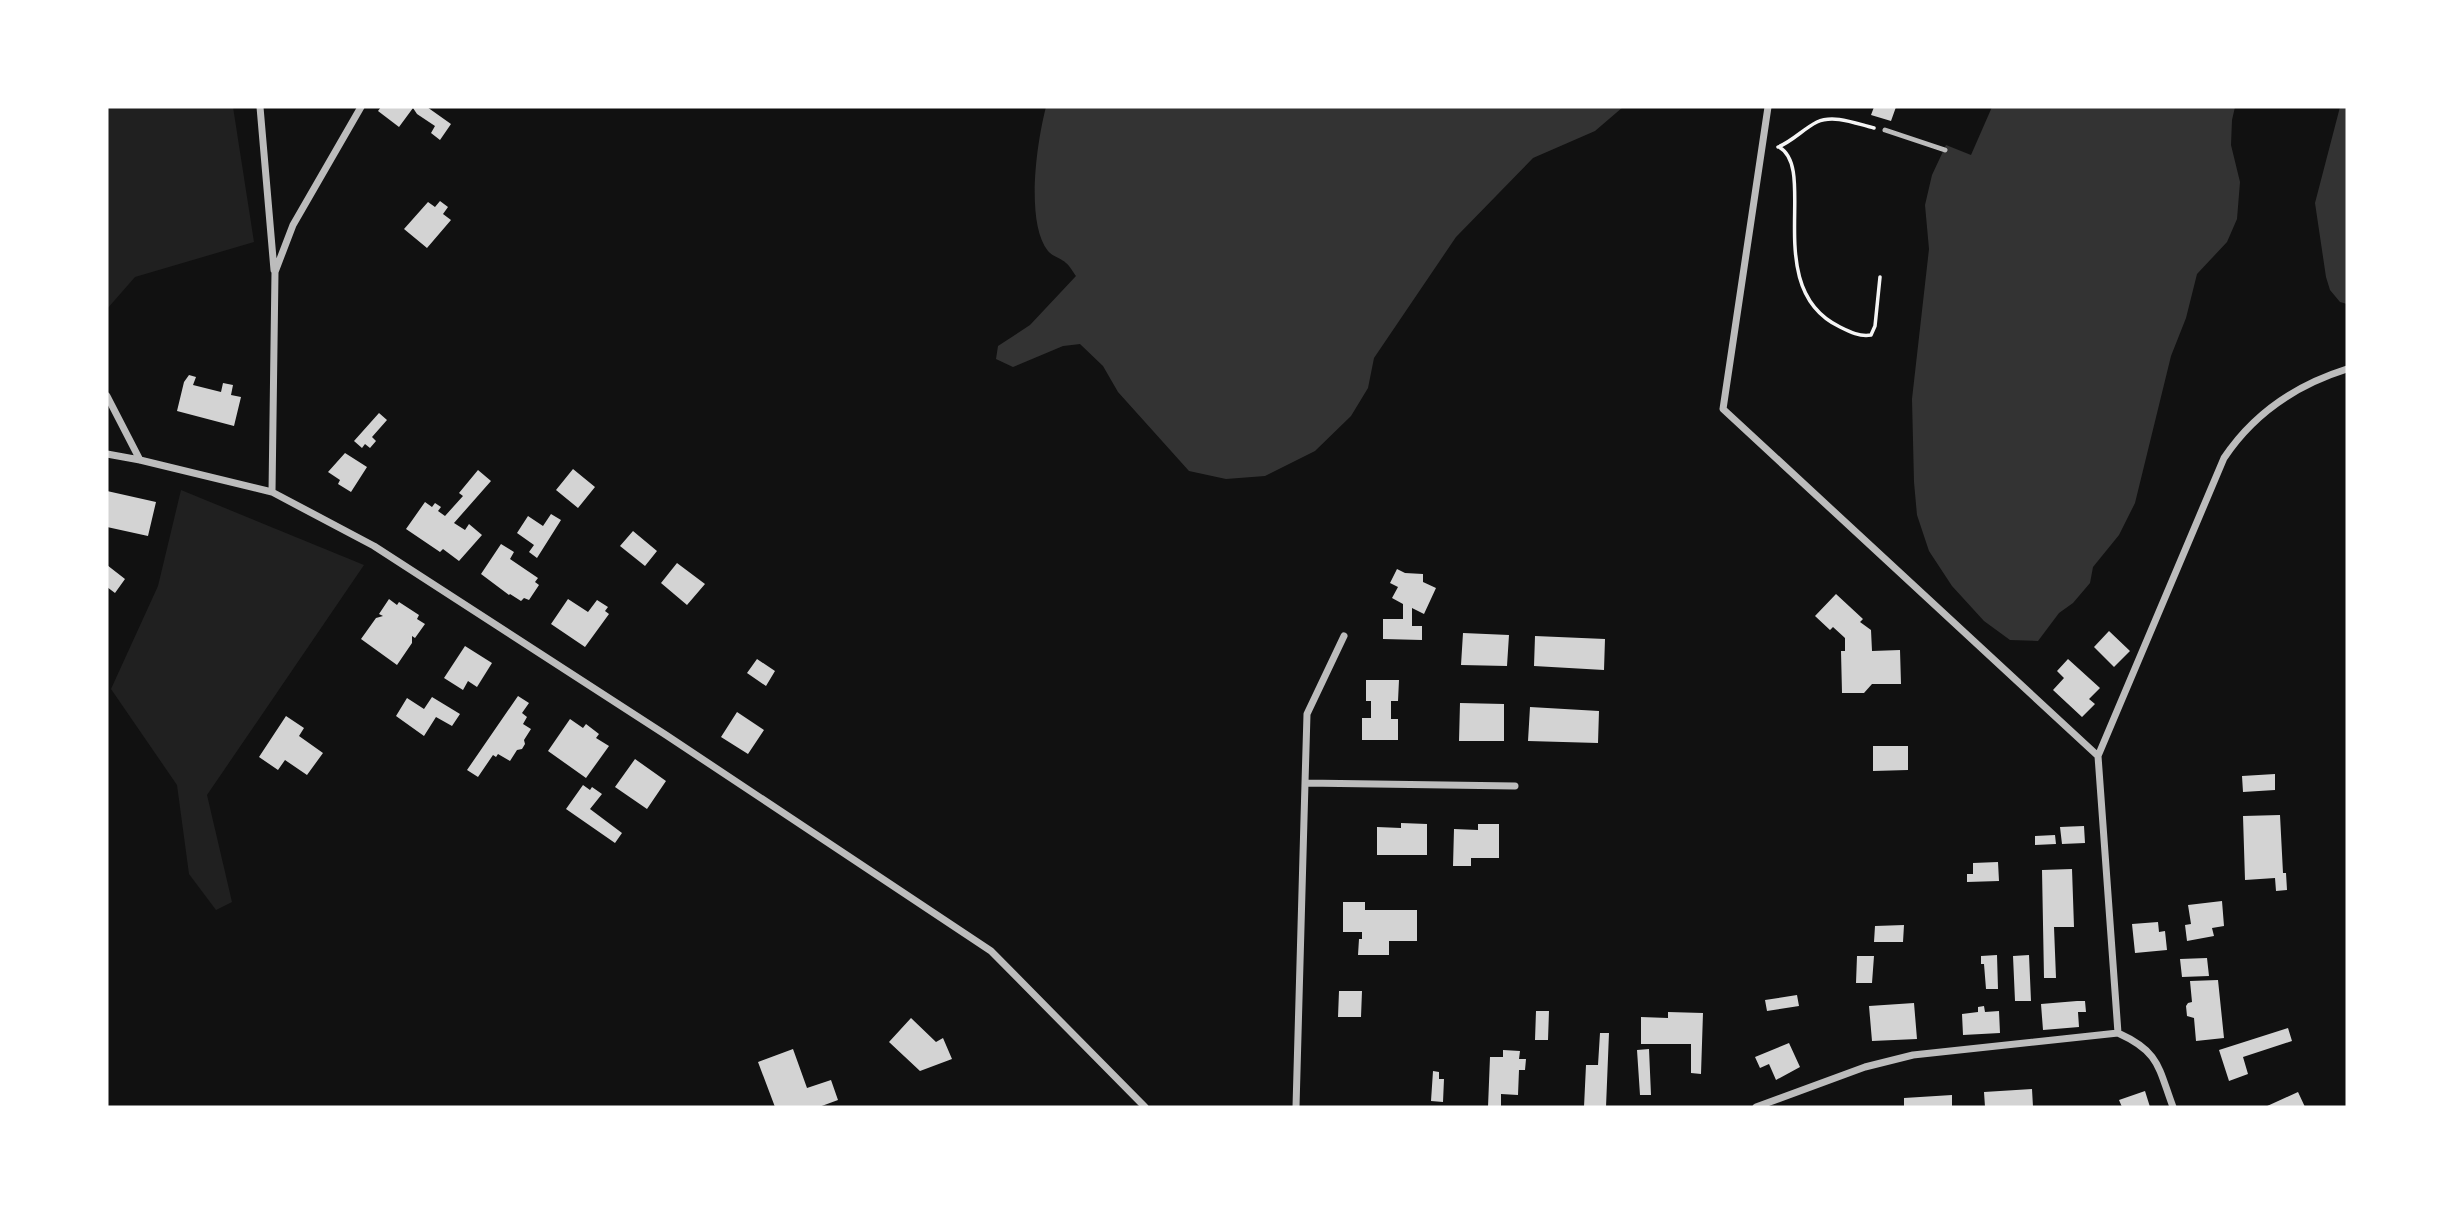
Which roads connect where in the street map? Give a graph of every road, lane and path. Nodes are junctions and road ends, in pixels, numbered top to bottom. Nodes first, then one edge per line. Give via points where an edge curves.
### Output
1 (260, 107) edge
2 (361, 107) edge
3 (1768, 107) edge
4 (1885, 130) joint
5 (1762, 145) junction
6 (1779, 147) junction
7 (1945, 150) dead end
8 (275, 272) junction
9 (1880, 277) dead end
10 (2347, 369) edge
11 (107, 396) edge
12 (107, 454) edge
13 (140, 460) junction
14 (272, 492) junction
15 (1344, 636) dead end
16 (2098, 756) junction
17 (1305, 783) junction
18 (1515, 786) dead end
19 (2118, 1033) junction
20 (1145, 1107) edge
21 (1297, 1107) edge
22 (1756, 1107) edge
23 (2174, 1107) edge

1 - 8 street
2 - 8 street via 293,225
3 - 5 street
4 - 6 path via 1832,119 1818,122
4 - 7 lane
5 - 6 path
5 - 16 street via 1723,409
6 - 9 path via 1788,155 1794,183 1798,277 1825,320 1853,333 1871,335
8 - 14 street
10 - 16 street via 2275,403 2242,433 2224,458
11 - 13 street
12 - 13 street
13 - 14 street
14 - 20 street via 374,546 991,951
15 - 17 street via 1307,714
16 - 19 street
17 - 18 street
17 - 21 street
19 - 22 street via 1913,1055 1864,1067
19 - 23 street via 2152,1054

